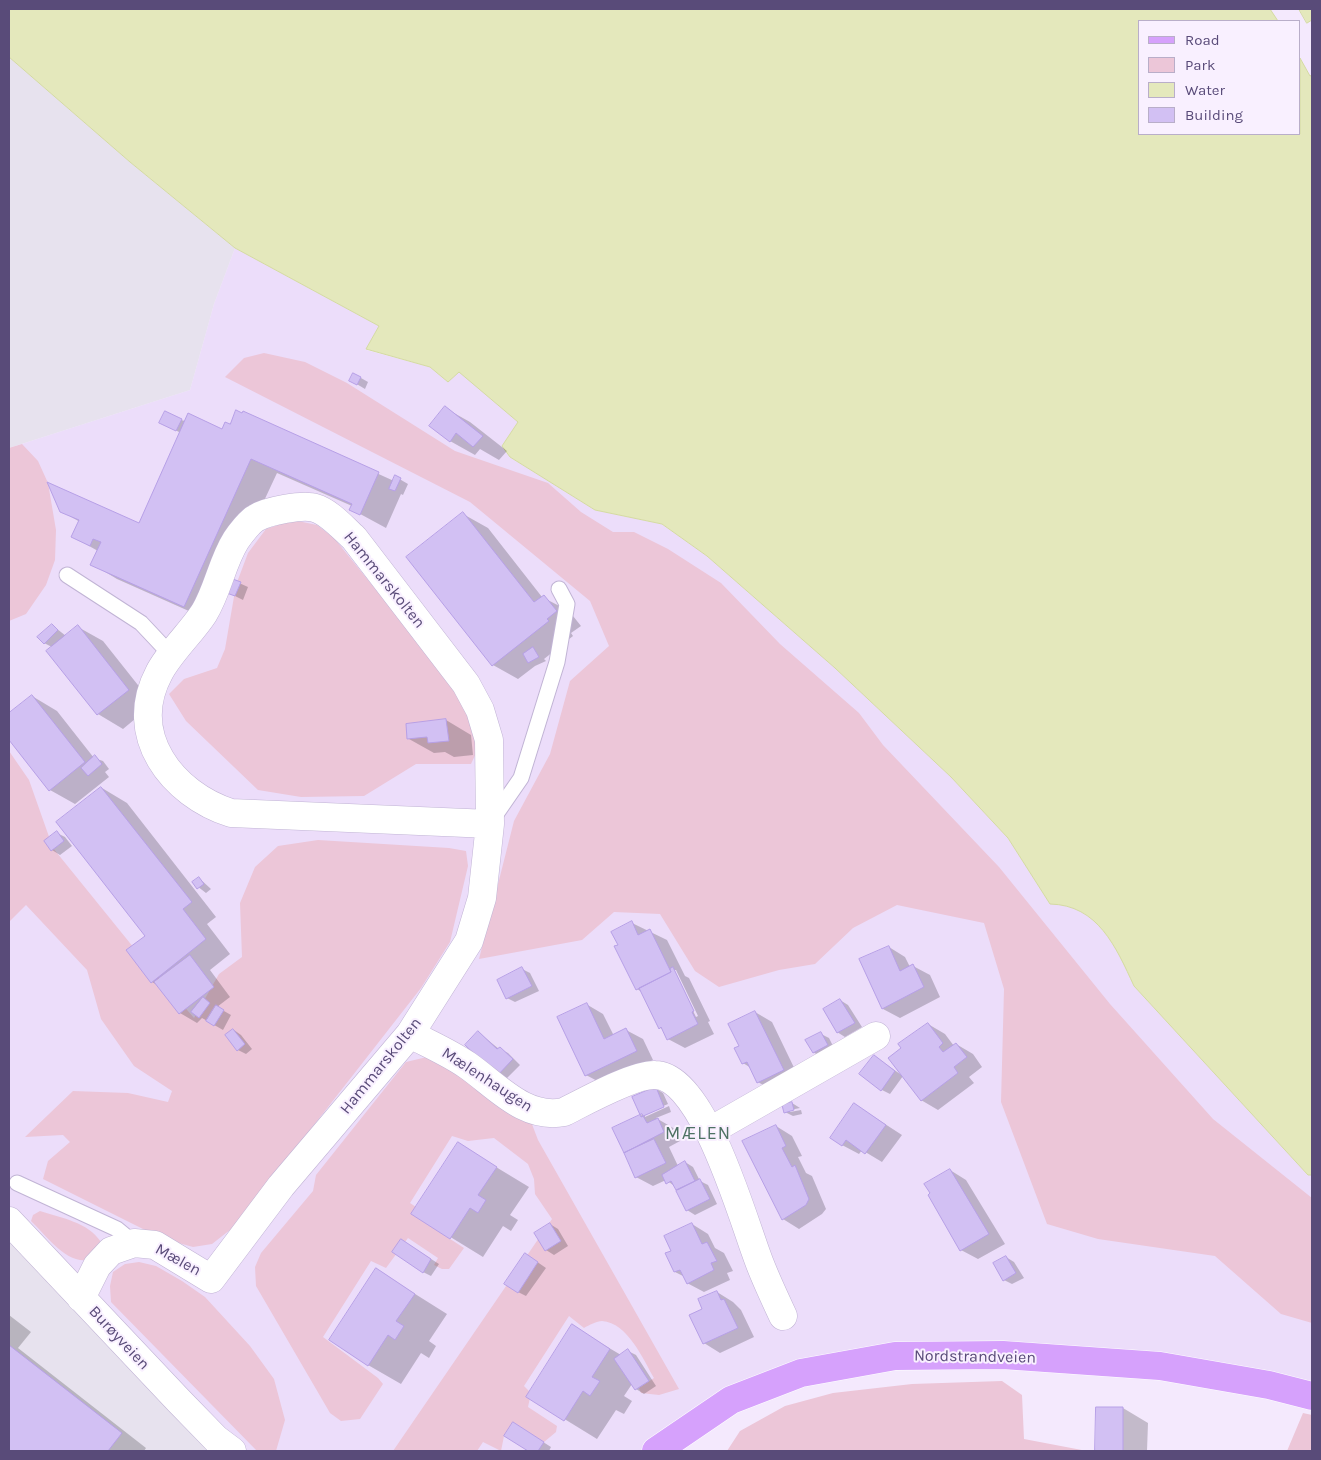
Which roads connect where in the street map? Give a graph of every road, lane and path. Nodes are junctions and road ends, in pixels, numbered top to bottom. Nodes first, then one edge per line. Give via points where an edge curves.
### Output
1 (67, 575) dead end
2 (559, 589) dead end
3 (172, 656) junction
4 (490, 824) junction
5 (410, 1034) junction
6 (876, 1036) dead end
7 (710, 1132) junction
8 (17, 1183) dead end
9 (9, 1221) edge
10 (134, 1243) junction
11 (211, 1279) joint
12 (81, 1298) junction
13 (783, 1316) dead end
14 (1312, 1396) edge
15 (232, 1451) edge
16 (656, 1451) edge

1 - 3 lane via 141,623
2 - 4 lane via 567,604 557,662 521,778
3 - 4 street, Hammarskolten via 159,672 150,694 148,719 151,739 159,760 198,798 211,806 232,813
3 - 4 street, Hammarskolten via 204,612 236,540 256,518 280,510 315,508 354,538 466,684 480,710 489,740
4 - 5 street, Hammarskolten via 482,898 469,941
5 - 7 street, Mælenhaugen via 466,1064 520,1105 551,1115 640,1078 655,1074 669,1077 691,1098
5 - 11 street, Hammarskolten via 281,1186
6 - 7 street
7 - 13 street, Mælenhaugen
8 - 10 lane via 117,1229
9 - 12 street, Burøyveien
10 - 11 street, Mælen via 155,1245
10 - 12 street, Mælen via 111,1251 97,1266
12 - 15 street, Burøyveien via 216,1439
14 - 16 main road, Nordstrandveien via 1160,1366 1003,1354 895,1356 801,1372 731,1400

